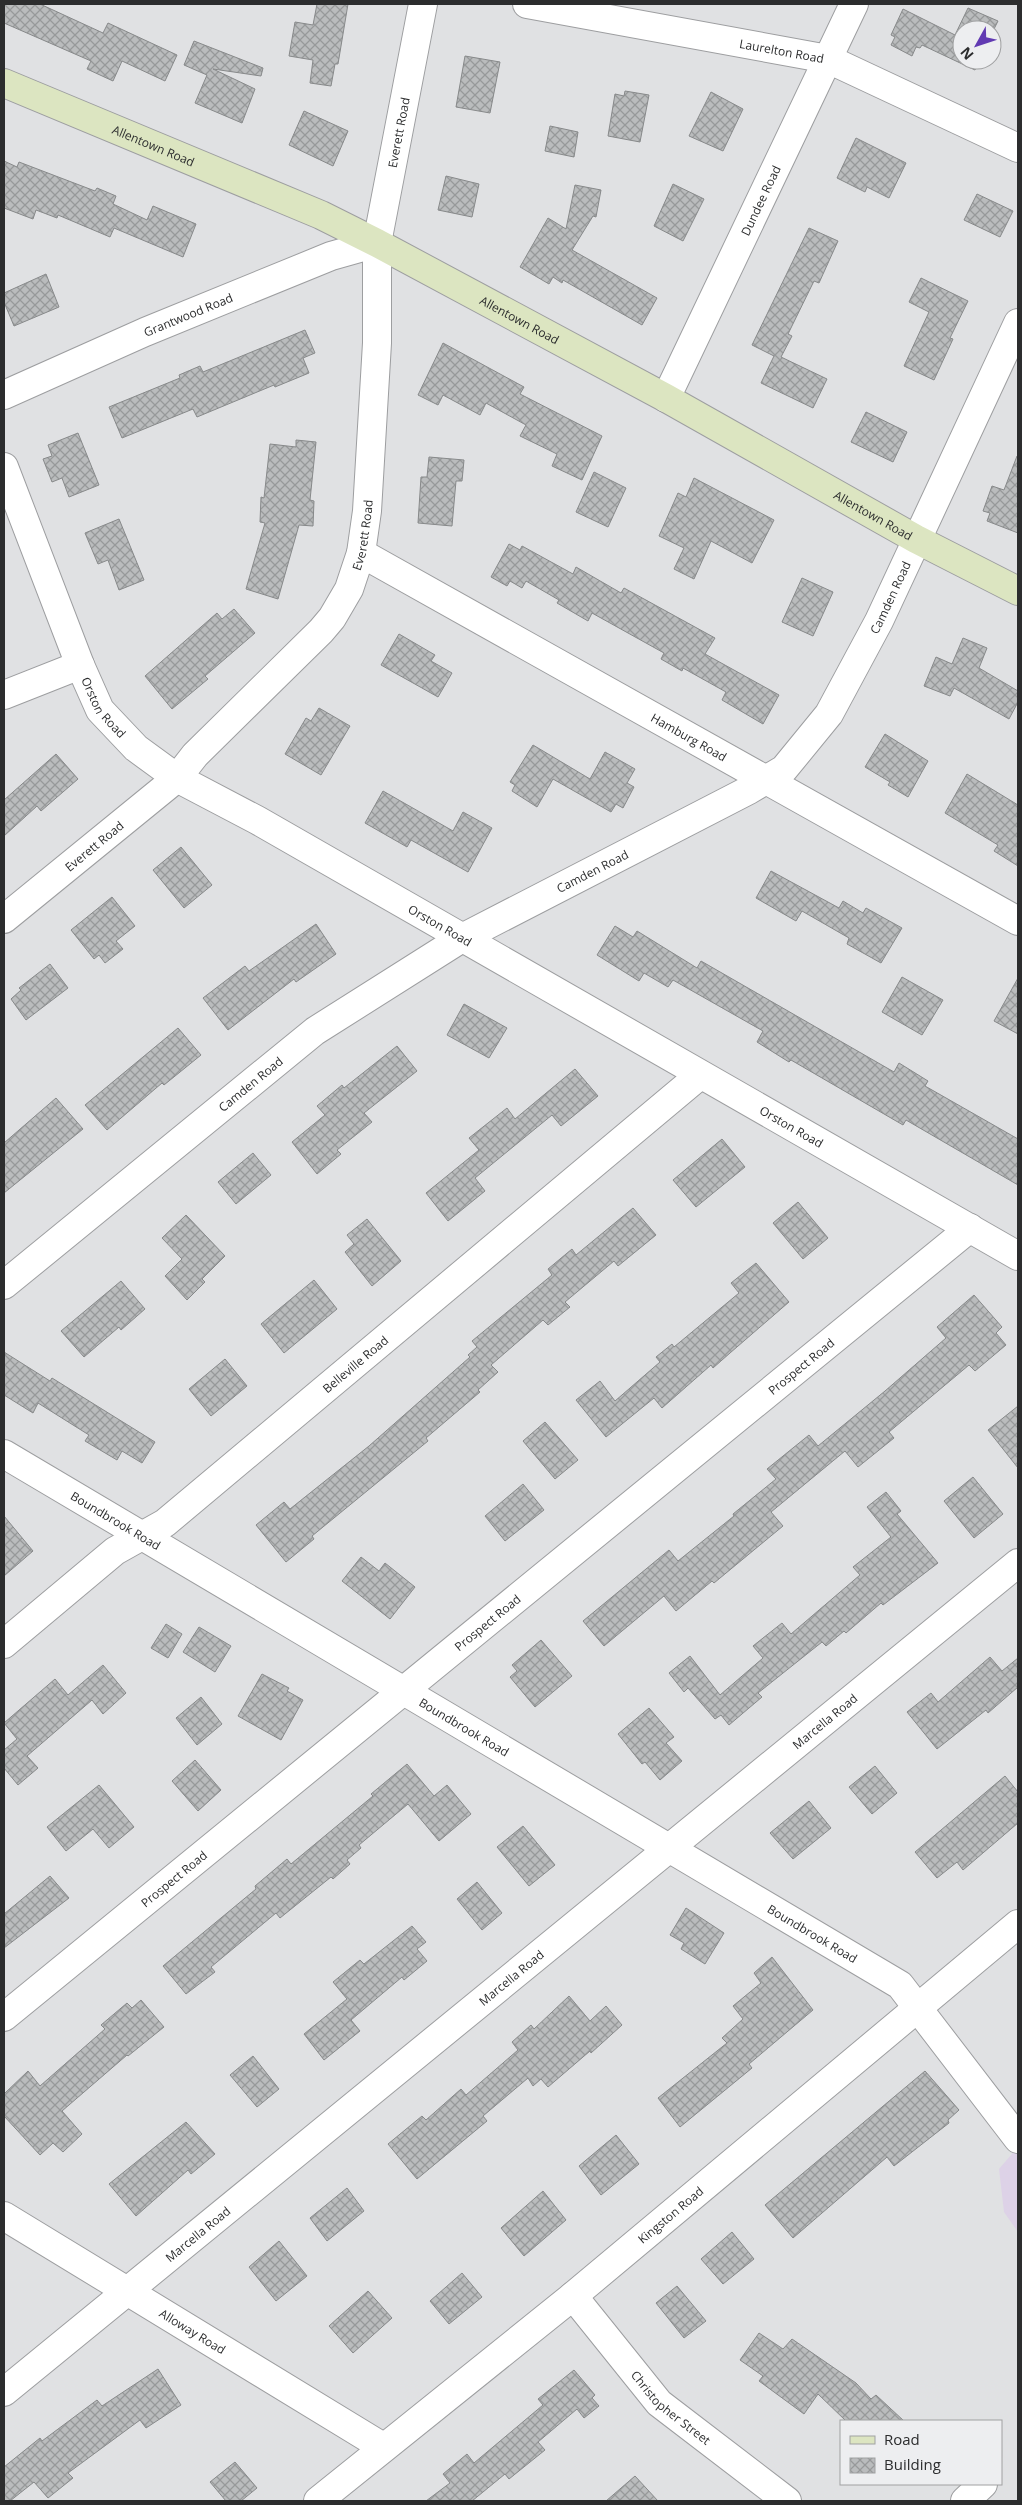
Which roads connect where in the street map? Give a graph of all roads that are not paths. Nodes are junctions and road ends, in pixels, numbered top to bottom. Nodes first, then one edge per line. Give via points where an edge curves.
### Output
1 (423, 4) edge
2 (527, 4) edge
3 (854, 4) edge
4 (828, 58) junction
5 (4, 83) edge
6 (1018, 148) edge
7 (377, 243) junction
8 (1018, 323) edge
9 (4, 395) edge
10 (666, 398) junction
11 (4, 467) edge
12 (916, 539) junction
13 (361, 554) junction
14 (1018, 591) edge
15 (80, 665) junction
16 (4, 695) edge
17 (177, 778) junction
18 (766, 780) junction
19 (4, 919) edge
20 (1018, 922) edge
21 (462, 938) junction
22 (700, 1075) junction
23 (970, 1228) junction
24 (1018, 1256) edge
25 (4, 1285) edge
26 (4, 1454) edge
27 (142, 1537) junction
28 (1018, 1563) edge
29 (4, 1644) edge
30 (403, 1693) junction
31 (671, 1849) junction
32 (1018, 1924) edge
33 (916, 2007) junction
34 (4, 2017) edge
35 (1018, 2140) edge
36 (4, 2216) edge
37 (128, 2291) junction
38 (573, 2296) junction
39 (4, 2392) edge
40 (383, 2446) junction
41 (982, 2485) edge
42 (318, 2501) edge
43 (787, 2501) edge
44 (965, 2501) edge

1 - 7 street, Everett Road
2 - 4 street, Laurelton Road
3 - 4 street, Dundee Road
4 - 6 street, Laurelton Road
4 - 10 street, Dundee Road
5 - 7 street, Allentown Road via 321,215
7 - 9 street, Grantwood Road via 331,256 153,328
7 - 10 street, Allentown Road
7 - 13 street, Everett Road via 368,511
8 - 12 street, Camden Road
10 - 12 street, Allentown Road
11 - 15 street, Orston Road
12 - 14 street, Allentown Road
12 - 18 street, Camden Road via 879,621 829,714 784,768
13 - 17 street, Everett Road via 349,588 327,625 195,755
13 - 18 street, Hamburg Road
15 - 16 street
15 - 17 street, Orston Road via 100,710 136,748
17 - 19 street, Everett Road
17 - 21 street, Orston Road
18 - 20 street, Hamburg Road
18 - 21 street, Camden Road
21 - 22 street, Orston Road
21 - 25 street, Camden Road via 315,1031
22 - 23 street, Orston Road
22 - 27 street, Belleville Road via 165,1523
23 - 24 street, Orston Road
23 - 30 street, Prospect Road
26 - 27 street, Boundbrook Road
27 - 29 street, Belleville Road via 115,1551
27 - 30 street, Boundbrook Road
28 - 31 street, Marcella Road
30 - 31 street, Boundbrook Road
30 - 34 street, Prospect Road
31 - 33 street, Boundbrook Road via 900,1985
31 - 37 street, Marcella Road
32 - 33 street, Kingston Road
33 - 35 street, Boundbrook Road
33 - 38 street, Kingston Road
36 - 37 street, Alloway Road
37 - 39 street, Marcella Road
37 - 40 street, Alloway Road
38 - 40 street, Kingston Road
38 - 43 street, Christopher Street via 659,2403
40 - 42 street, Kingston Road
41 - 44 street

